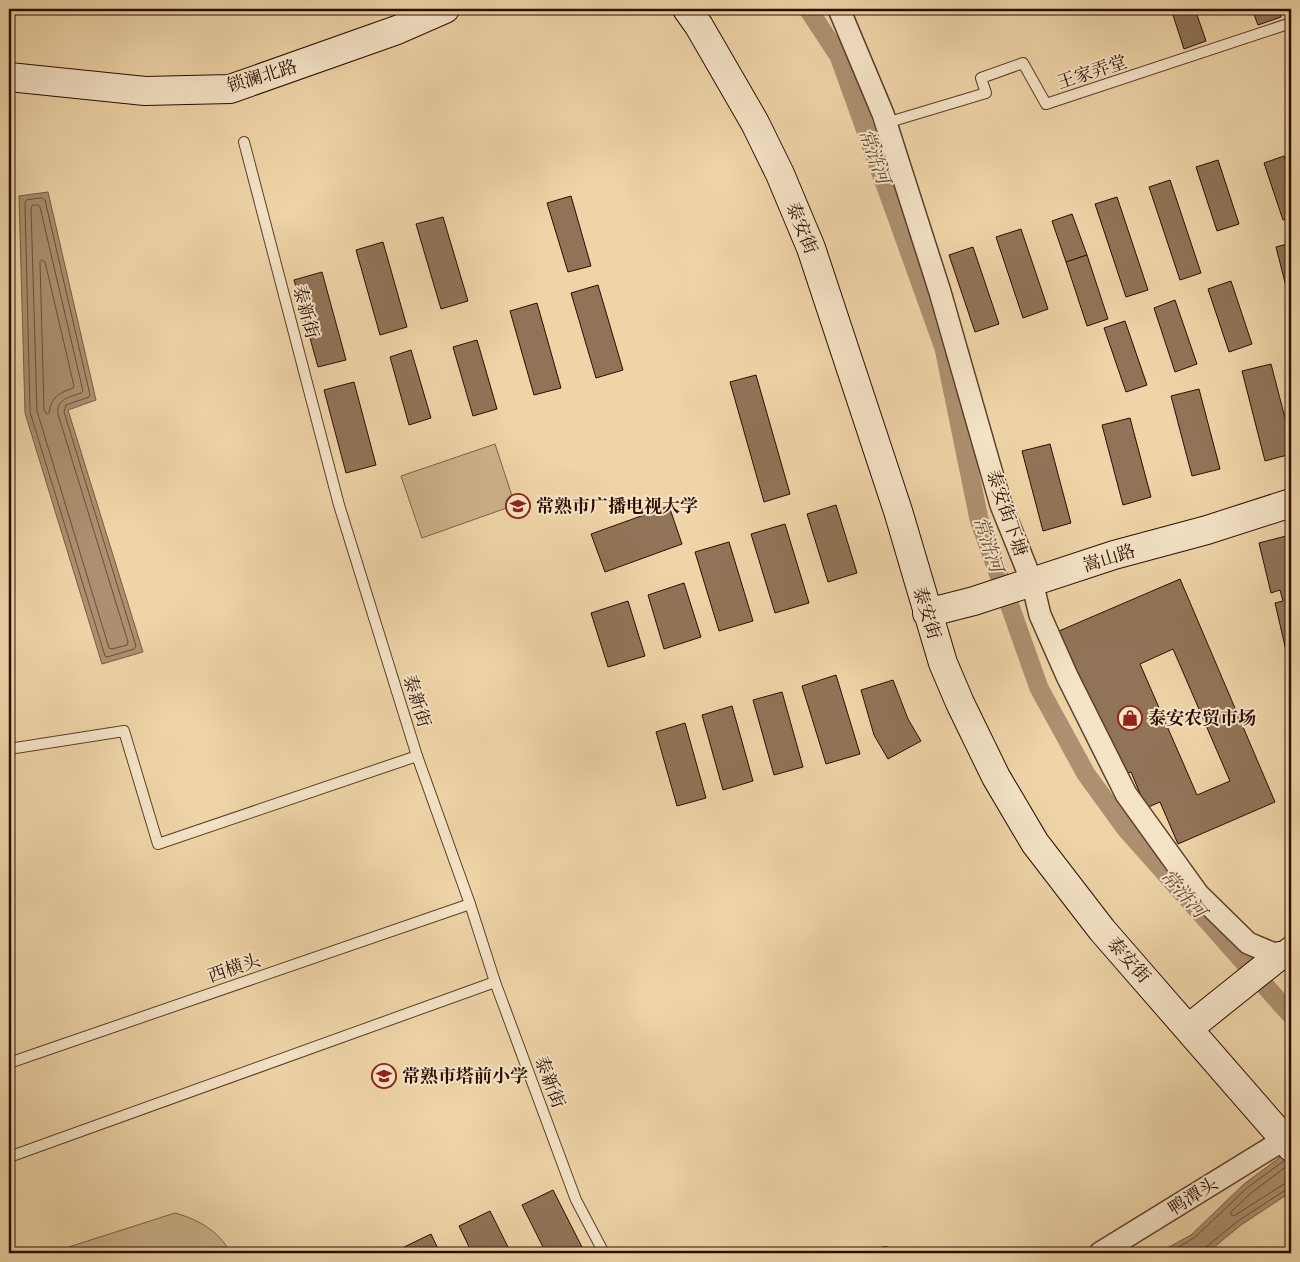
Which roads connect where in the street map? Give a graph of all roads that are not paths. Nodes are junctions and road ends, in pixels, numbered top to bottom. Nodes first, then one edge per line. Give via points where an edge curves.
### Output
1 (445, 9) edge
2 (687, 9) edge
3 (839, 9) edge
4 (1291, 23) edge
5 (9, 77) edge
6 (886, 123) junction
7 (244, 142) dead end
8 (1291, 503) edge
9 (1032, 582) junction
10 (927, 613) junction
11 (9, 748) edge
12 (417, 756) junction
13 (470, 904) junction
14 (1285, 951) edge
15 (495, 982) junction
16 (1189, 1028) junction
17 (9, 1063) edge
18 (1288, 1143) edge
19 (9, 1157) edge
20 (604, 1253) edge
21 (1100, 1253) edge

1 - 5 street, 锁澜北路 via 397,30 230,89 145,91
2 - 10 street, 泰安街 via 755,123 811,248 898,511
3 - 6 street, 泰安街下塘
4 - 6 lane, 王家弄堂 via 1046,104 1023,63 982,78 986,93
6 - 9 street, 泰安街下塘 via 940,292 1001,505
7 - 12 lane, 泰新街 via 339,505
8 - 9 street, 嵩山路
9 - 10 street, 嵩山路
9 - 14 street, 泰安街下塘 via 1040,615 1067,676 1126,794 1198,894 1248,943
10 - 16 street, 泰安街 via 943,664 960,703 996,776 1035,842 1102,930
11 - 12 lane via 124,731 158,844
12 - 13 lane, 泰新街
13 - 15 lane, 泰新街
13 - 17 lane, 西横头
14 - 16 street
15 - 19 lane
15 - 20 lane, 泰新街 via 576,1200
16 - 18 street, 泰安街
18 - 21 street, 鸭潭头

